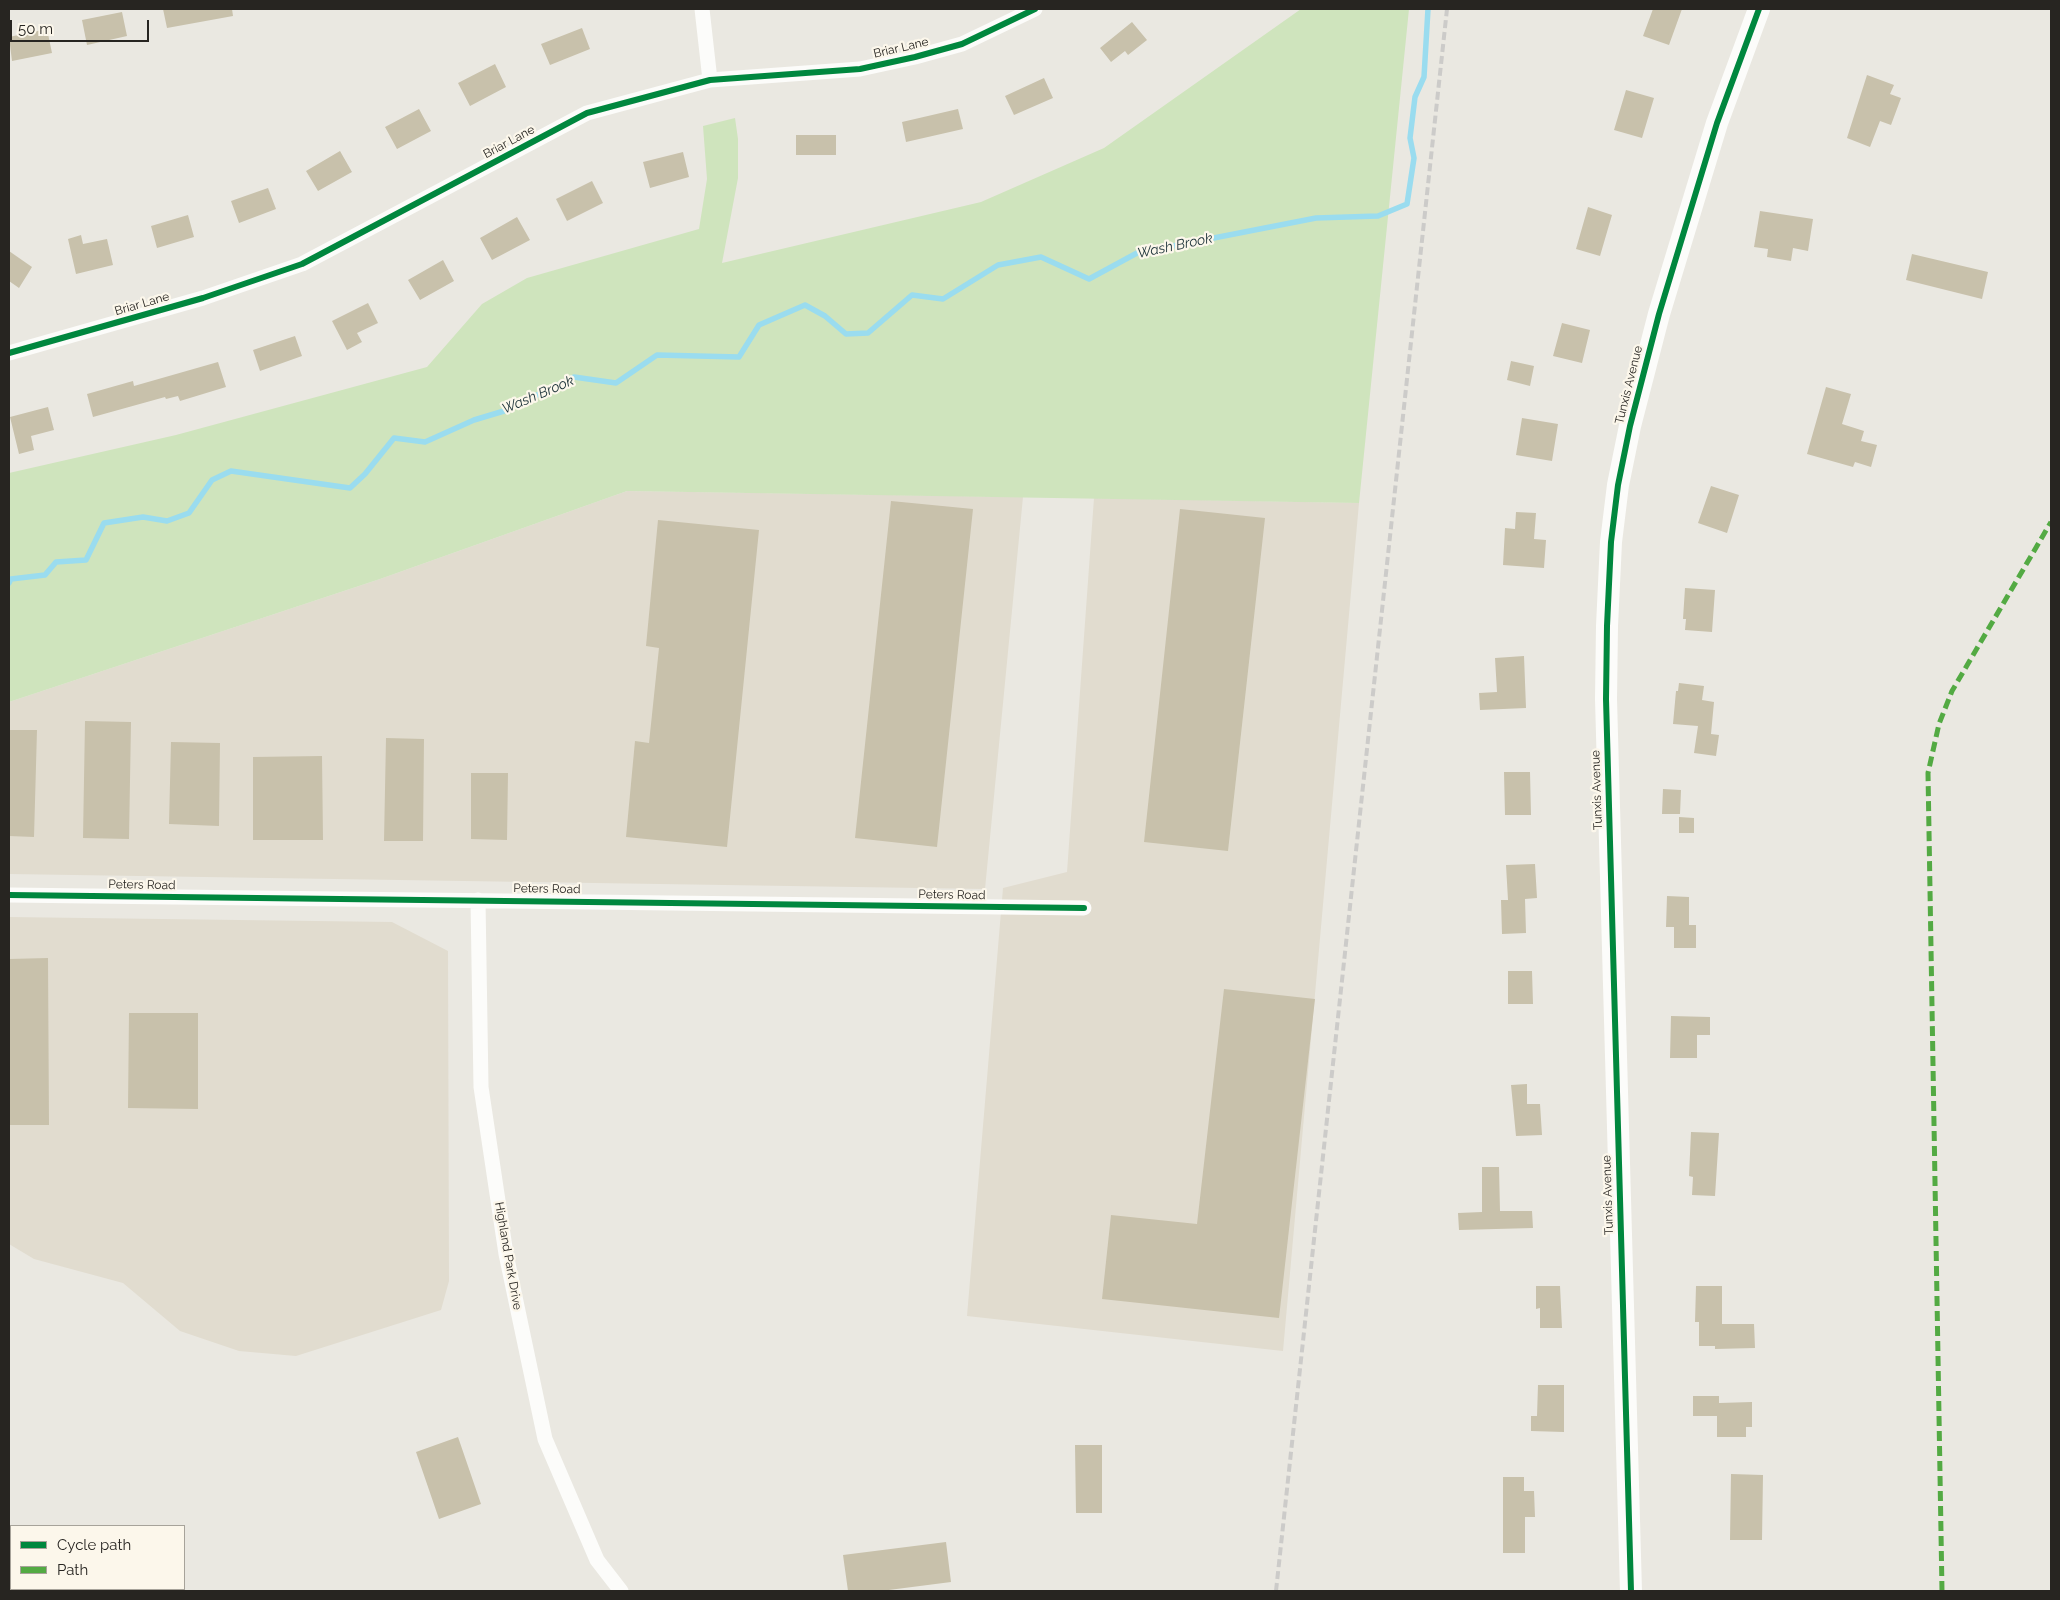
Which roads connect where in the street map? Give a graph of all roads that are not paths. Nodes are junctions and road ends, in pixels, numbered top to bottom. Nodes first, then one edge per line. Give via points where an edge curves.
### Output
1 (702, 9) edge
2 (1035, 9) edge
3 (1759, 9) edge
4 (710, 80) junction
5 (9, 353) edge
6 (9, 895) edge
7 (478, 900) junction
8 (1084, 908) dead end
9 (621, 1591) edge
10 (1631, 1591) edge

1 - 4 street
2 - 4 street, Briar Lane via 962,44 915,57 860,69
3 - 10 main road, Tunxis Avenue via 1717,123 1658,314 1618,485 1612,542 1606,626 1606,699
4 - 5 street, Briar Lane via 587,113 302,264 203,298
6 - 7 street, Peters Road
7 - 8 street, Peters Road
7 - 9 street, Highland Park Drive via 481,1087 508,1263 544,1439 597,1560

